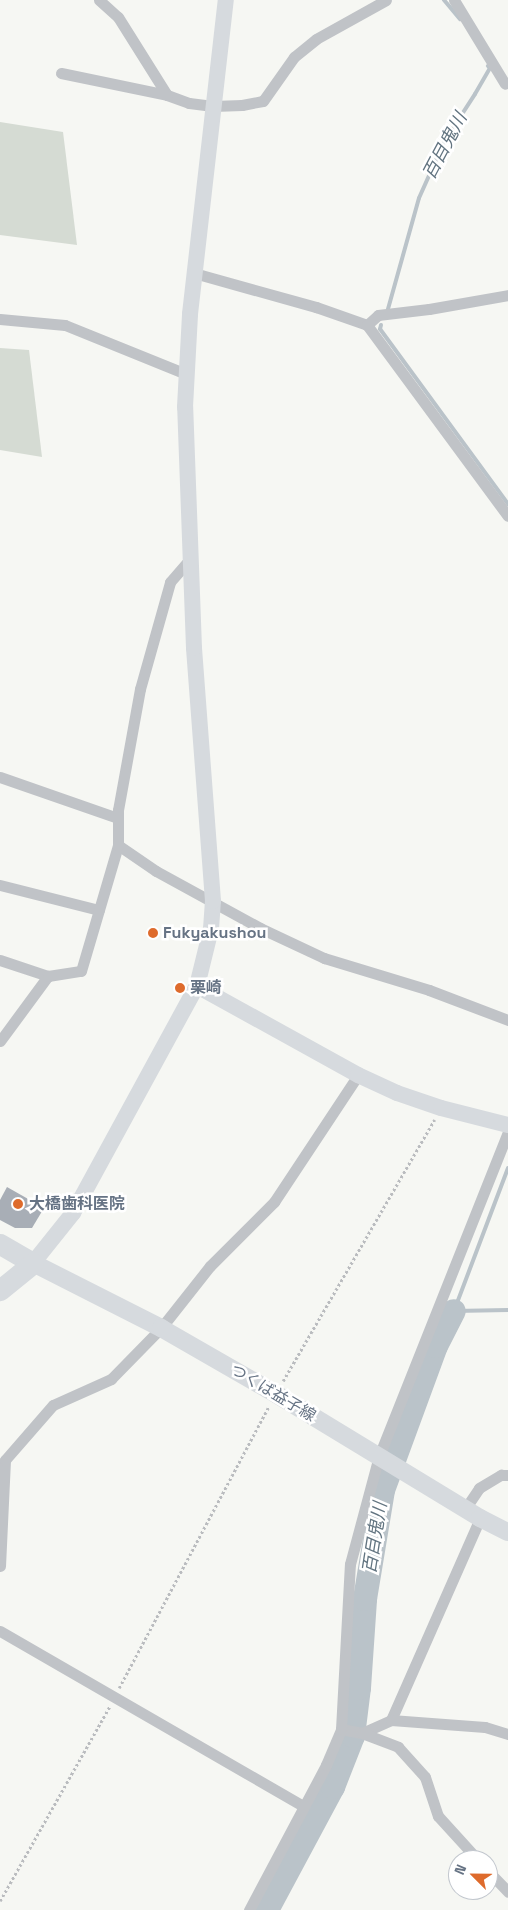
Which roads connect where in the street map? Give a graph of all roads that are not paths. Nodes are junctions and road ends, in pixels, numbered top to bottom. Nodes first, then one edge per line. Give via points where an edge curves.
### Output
1 (99, 0) edge
2 (226, 0) edge
3 (386, 0) edge
4 (454, 0) edge
5 (61, 73) dead end
6 (505, 84) dead end
7 (167, 95) junction
8 (213, 106) junction
9 (194, 273) junction
10 (508, 295) edge
11 (0, 319) edge
12 (367, 325) junction
13 (186, 374) junction
14 (508, 516) edge
15 (190, 559) junction
16 (0, 776) edge
17 (118, 818) junction
18 (118, 845) junction
19 (0, 885) edge
20 (213, 901) junction
21 (99, 910) junction
22 (0, 960) edge
23 (48, 976) junction
24 (197, 986) junction
25 (508, 1020) edge
26 (0, 1041) edge
27 (358, 1075) junction
28 (508, 1126) edge
29 (508, 1132) edge
30 (0, 1244) edge
31 (33, 1264) junction
32 (0, 1290) edge
33 (161, 1328) junction
34 (388, 1462) junction
35 (508, 1475) edge
36 (473, 1514) junction
37 (508, 1532) edge
38 (0, 1566) edge
39 (0, 1631) edge
40 (391, 1720) junction
41 (341, 1729) junction
42 (362, 1733) junction
43 (508, 1734) edge
44 (303, 1806) junction
45 (469, 1850) edge
46 (498, 1882) edge
47 (508, 1892) edge
48 (249, 1910) edge

1 - 7 street via 118,17
2 - 8 street
3 - 8 street via 316,39 294,57 263,101
4 - 6 street
5 - 7 street
7 - 8 street via 189,103
8 - 9 street
9 - 12 street via 316,307
9 - 13 street
10 - 12 street via 378,315
11 - 13 street via 65,325
12 - 14 street
13 - 15 street via 185,462
15 - 17 street via 170,582 140,689
15 - 20 street
16 - 17 street
17 - 18 street
18 - 20 street via 156,871
18 - 21 street
19 - 21 street
20 - 24 street via 211,929
20 - 25 street via 260,928 324,958 429,990
21 - 23 street via 81,971
22 - 23 street
23 - 26 street
24 - 27 street
24 - 31 street via 73,1213
27 - 28 street via 441,1108
27 - 33 street via 274,1202 210,1266
29 - 34 street
30 - 31 highway
31 - 32 highway
31 - 33 main road, つくば益子線
33 - 34 main road, つくば益子線
33 - 38 street via 112,1379 53,1404 5,1460
34 - 36 main road, つくば益子線
34 - 41 street via 350,1564
35 - 36 street via 501,1475 480,1488
36 - 37 main road, つくば益子線
36 - 40 street via 410,1682
39 - 44 street
40 - 42 street
40 - 43 street via 485,1727
41 - 42 street
41 - 44 street
42 - 45 street via 398,1747 425,1777 438,1816
44 - 48 street
46 - 47 street

